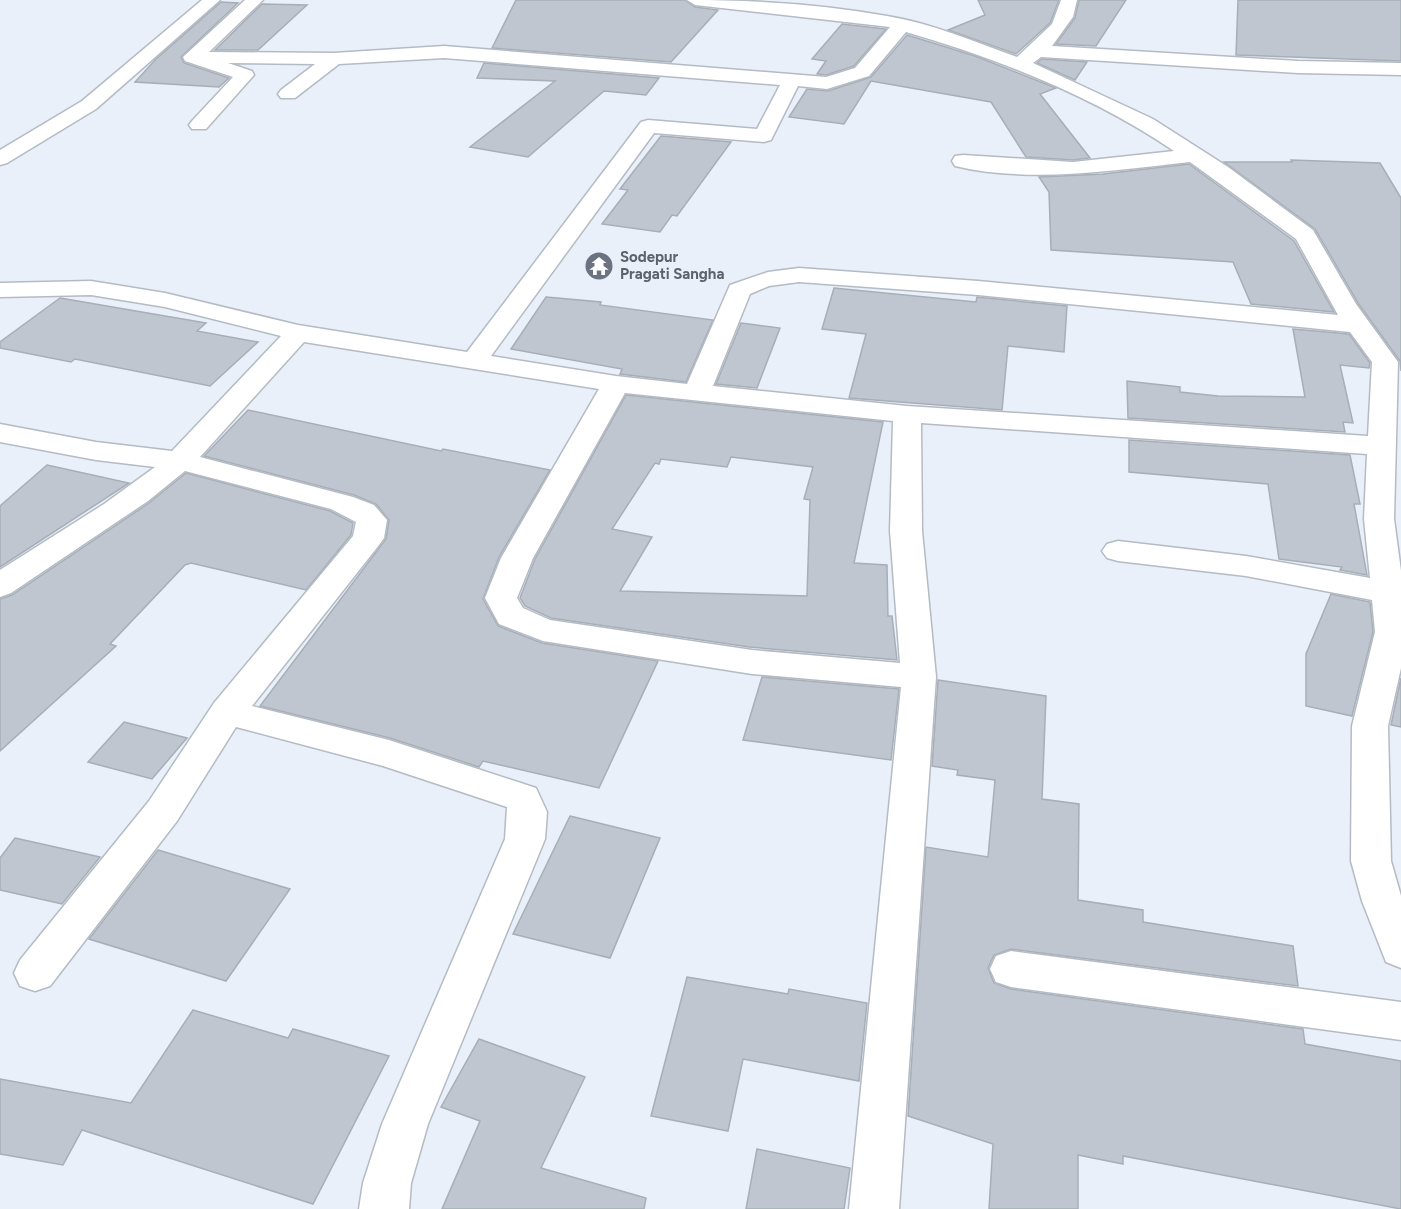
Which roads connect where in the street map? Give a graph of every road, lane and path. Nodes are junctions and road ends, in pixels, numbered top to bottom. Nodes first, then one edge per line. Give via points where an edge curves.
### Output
1 (212, 0) edge
2 (255, 0) edge
3 (695, 0) edge
4 (1069, 0) edge
5 (897, 18) junction
6 (192, 57) junction
7 (334, 58) junction
8 (1029, 58) junction
9 (1401, 69) edge
10 (792, 82) junction
11 (288, 94) dead end
12 (199, 125) dead end
13 (1194, 155) junction
14 (0, 159) edge
15 (963, 161) dead end
16 (0, 290) edge
17 (1358, 325) junction
18 (298, 333) junction
19 (474, 361) junction
20 (616, 384) junction
21 (697, 393) junction
22 (1392, 404) edge
23 (907, 414) junction
24 (0, 432) edge
25 (1381, 446) junction
26 (180, 461) junction
27 (1390, 520) edge
28 (1118, 551) dead end
29 (1391, 579) edge
30 (0, 586) edge
31 (1397, 635) edge
32 (919, 677) junction
33 (227, 712) junction
34 (1401, 950) edge
35 (1011, 969) dead end
36 (35, 973) dead end
37 (1401, 1021) edge
38 (384, 1209) edge
39 (874, 1209) edge

1 - 14 street via 89,105
2 - 6 street
3 - 5 street
4 - 8 street via 1069,13
5 - 8 street
5 - 10 street via 862,72 827,83
6 - 7 street
6 - 12 street via 245,75
7 - 10 street via 444,52
7 - 11 street
8 - 9 street
8 - 13 street via 1041,72 1146,123
10 - 19 street via 764,136 648,126
13 - 15 street via 1073,168
13 - 17 street via 1305,235
16 - 18 street via 91,288 165,300
17 - 21 street via 978,288 799,275 775,277 739,290
17 - 22 street via 1385,362
18 - 19 street
18 - 26 street
19 - 20 street
20 - 21 street
20 - 32 street via 517,558 501,598 511,616 543,630 740,660
21 - 23 street
22 - 25 street
23 - 25 street
23 - 32 street via 906,531
24 - 26 street via 96,451
25 - 27 street
26 - 30 street
26 - 33 street via 342,503 372,520 368,538
27 - 29 street
28 - 29 street
29 - 31 street
31 - 34 street via 1370,726 1371,861
32 - 39 street
33 - 36 street via 163,811
33 - 38 street via 389,754 524,798 528,812 525,839 405,1124 387,1183
35 - 37 street

